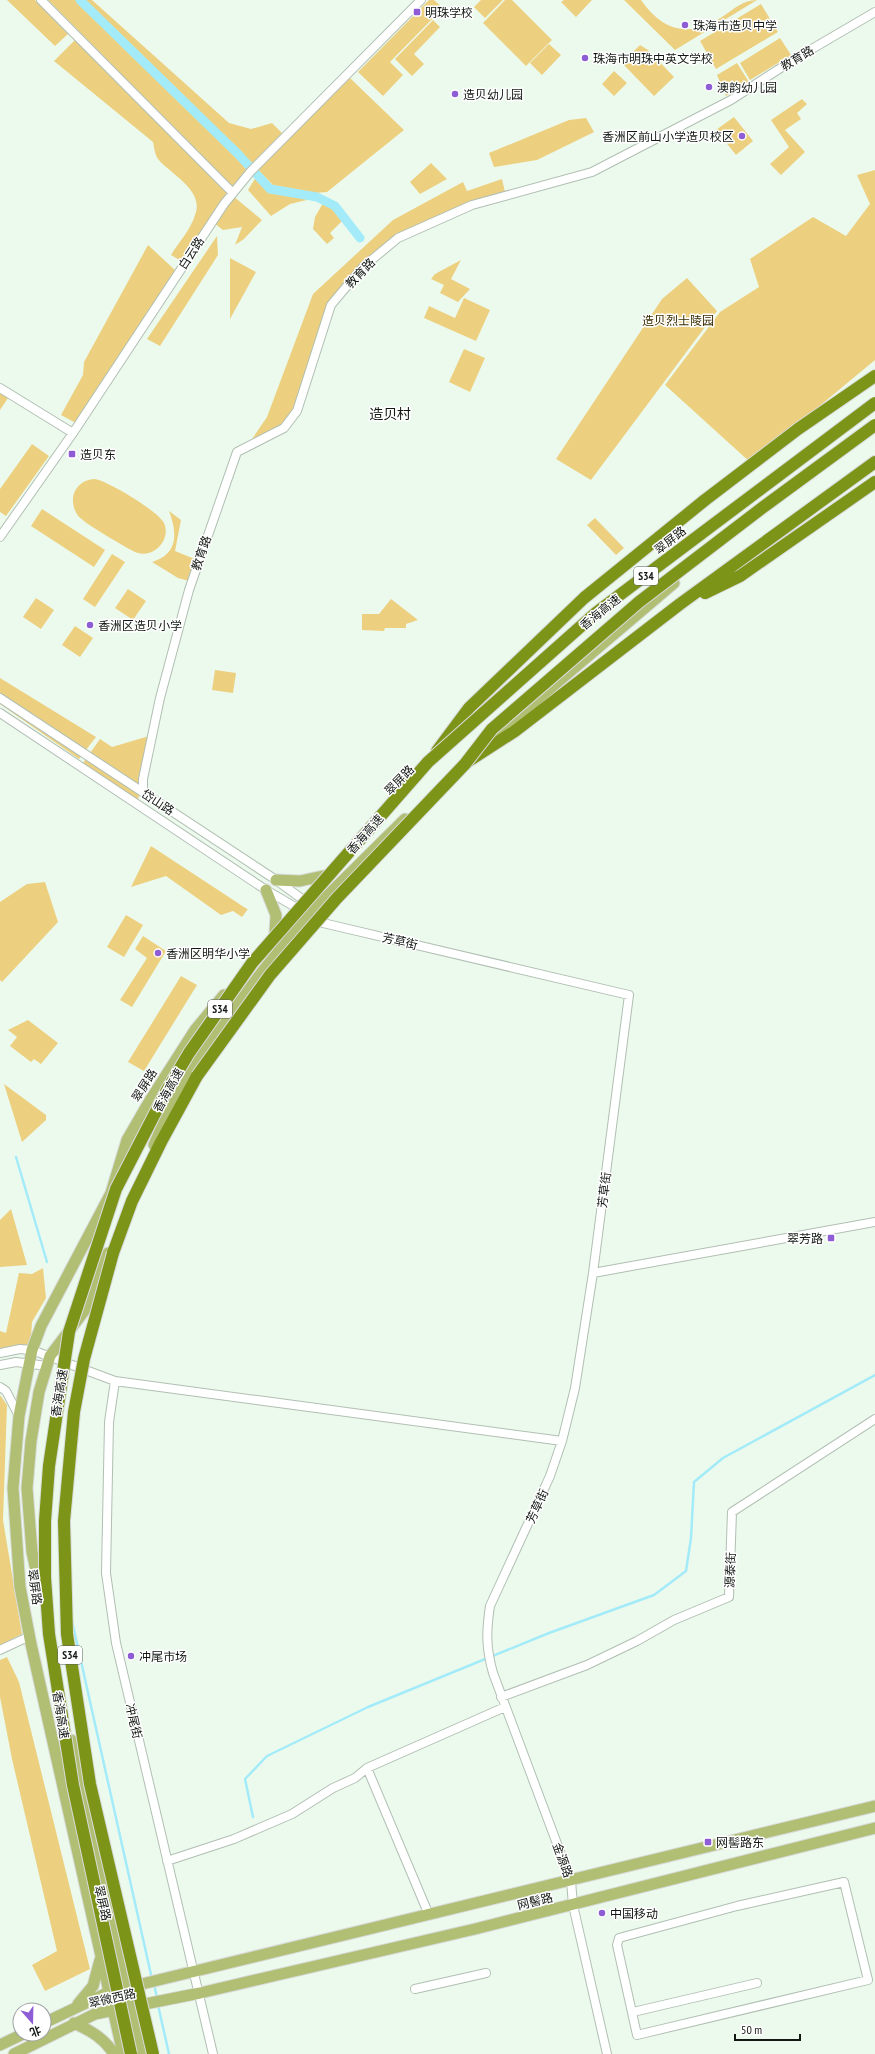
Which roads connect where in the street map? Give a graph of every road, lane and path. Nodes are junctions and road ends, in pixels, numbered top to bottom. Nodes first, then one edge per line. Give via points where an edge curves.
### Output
1 (41, 0) edge
2 (421, 0) edge
3 (875, 12) edge
4 (233, 193) junction
5 (875, 376) edge
6 (0, 388) edge
7 (875, 400) edge
8 (875, 403) edge
9 (875, 425) edge
10 (875, 431) edge
11 (73, 433) junction
12 (875, 462) edge
13 (875, 482) edge
14 (0, 537) edge
15 (680, 604) junction
16 (0, 698) edge
17 (0, 713) edge
18 (428, 762) junction
19 (465, 764) junction
20 (143, 792) junction
21 (324, 876) junction
22 (276, 880) junction
23 (266, 890) junction
24 (298, 903) junction
25 (312, 911) junction
26 (275, 932) junction
27 (875, 1222) edge
28 (593, 1273) junction
29 (32, 1350) junction
30 (0, 1354) edge
31 (48, 1361) junction
32 (30, 1364) junction
33 (0, 1365) edge
34 (115, 1381) junction
35 (0, 1387) edge
36 (19, 1416) junction
37 (875, 1419) edge
38 (562, 1440) junction
39 (13, 1488) junction
40 (27, 1488) junction
41 (30, 1636) junction
42 (0, 1650) edge
43 (501, 1697) junction
44 (505, 1707) junction
45 (367, 1768) junction
46 (875, 1806) edge
47 (875, 1828) edge
48 (167, 1861) junction
49 (571, 1880) junction
50 (573, 1905) junction
51 (429, 1914) junction
52 (100, 1949) junction
53 (194, 1970) junction
54 (486, 1973) dead end
55 (757, 1983) dead end
56 (126, 1988) junction
57 (415, 1989) dead end
58 (109, 1992) junction
59 (200, 1993) junction
60 (130, 2007) junction
61 (113, 2011) junction
62 (68, 2012) junction
63 (633, 2012) junction
64 (52, 2020) edge
65 (74, 2023) junction
66 (12, 2039) edge
67 (0, 2045) edge
68 (14, 2054) edge
69 (114, 2054) edge
70 (123, 2054) edge
71 (131, 2054) edge
72 (141, 2054) edge
73 (153, 2054) edge
74 (213, 2054) edge
75 (607, 2054) edge

1 - 4 street
2 - 4 street, 白云路 via 251,171
3 - 20 street, 教育路 via 731,100 592,172 472,205 398,238 363,267 331,305 297,411 284,428 237,452 189,590 173,646 145,771
4 - 11 street, 白云路
5 - 18 highway, bridge via 798,429 584,598 469,708
6 - 11 street
7 - 21 main road, 翠屏路 via 650,572 506,695 426,771
8 - 18 highway, 香海高速 / S34, bridge via 597,612
9 - 19 highway, 香海高速 / S34, bridge via 762,508 608,628 492,729
10 - 25 main road, 翠屏路 via 819,469 664,590 449,775
11 - 14 street, 白云路
12 - 15 highway
13 - 15 highway via 740,576
15 - 19 highway via 515,731
16 - 20 street, 岱山路
17 - 23 street, 岱山路
18 - 71 highway, 香海高速 / S34, bridge via 252,964 189,1053 167,1090 116,1190 69,1332 49,1466 45,1521 48,1634 72,1786
19 - 73 highway, 香海高速 / S34, bridge via 337,898 270,975 197,1076 132,1201 113,1253 84,1359 74,1412 64,1521 67,1634 90,1784
20 - 22 street, 岱山路
21 - 22 main road via 300,881
21 - 24 main road, 翠屏路
22 - 24 street, 岱山路
23 - 24 street, 岱山路
23 - 26 main road via 276,915
24 - 25 street, 岱山路
24 - 26 main road, 翠屏路
25 - 28 street, 芳草街 via 323,923 629,995
25 - 31 main road, 翠屏路 via 225,1022 176,1095 130,1198 88,1306
26 - 29 main road, 翠屏路 via 195,1030 149,1102 127,1140 111,1193
27 - 28 street
28 - 38 street, 芳草街 via 575,1388
29 - 30 street via 20,1349
29 - 31 street
29 - 32 main road, 翠屏路
31 - 32 street
31 - 34 street
31 - 40 main road, 翠屏路 via 30,1441
32 - 33 street via 16,1362
32 - 36 main road, 翠屏路
34 - 38 street
34 - 48 street, 冲尾街 via 109,1422 106,1573 116,1643
35 - 36 street via 6,1390
36 - 39 main road, 翠屏路
37 - 43 street, 源泰街 via 732,1512 729,1597 674,1620 587,1665
38 - 43 street, 芳草街 via 550,1476 490,1606 486,1628 487,1652
39 - 40 main road
39 - 41 main road, 翠屏路 via 20,1587
40 - 56 main road, 翠屏路 via 32,1552
41 - 42 street
41 - 52 main road, 翠屏路
43 - 44 street, 金源路
44 - 45 street
44 - 49 street, 金源路
45 - 48 street via 355,1778 332,1788 292,1814 234,1839
45 - 51 street
46 - 49 main road, 翠微西路
47 - 50 main road, 网髻路
48 - 53 street, 冲尾街
49 - 50 street, 金源路
49 - 51 main road, 翠微西路
50 - 59 main road, 网髻路
50 - 75 street, 金源路
51 - 53 main road, 翠微西路
52 - 58 main road, 翠屏路
52 - 62 main road via 98,1971 92,1986 82,2000
53 - 56 main road, 翠微西路
53 - 59 street, 冲尾街
54 - 57 street
55 - 63 street
56 - 58 main road, 翠微西路
56 - 60 main road, 翠屏路
58 - 61 main road, 翠屏路
58 - 62 main road, 翠微西路
59 - 60 main road, 翠微西路
59 - 74 street, 冲尾街
60 - 61 main road, 翠微西路
60 - 72 main road, 翠屏路
61 - 65 main road, 翠微西路 via 95,2014
61 - 70 main road, 翠屏路
62 - 64 main road, 翠微西路
63 - 63 street via 637,2035 868,1980 844,1882 737,1906 619,1938 617,1945
65 - 68 main road, 翠微西路
65 - 69 main road via 97,2034
66 - 67 main road

